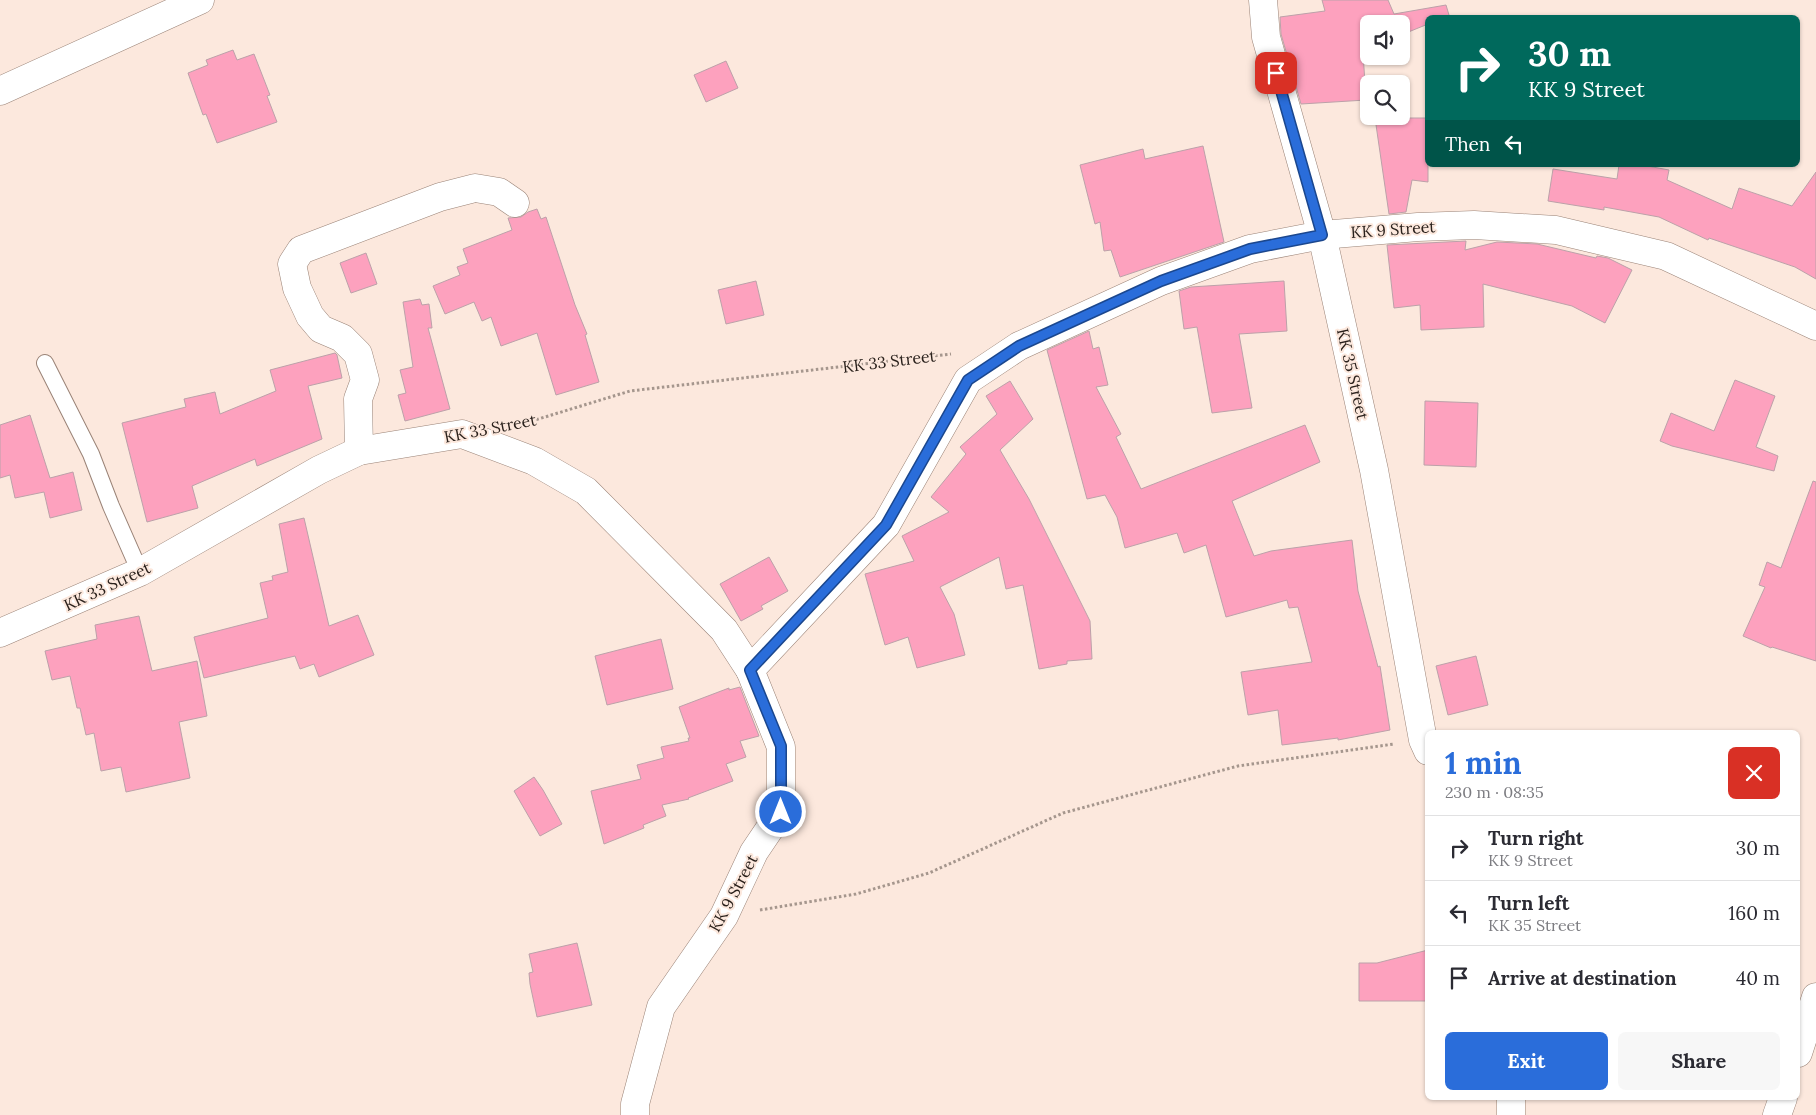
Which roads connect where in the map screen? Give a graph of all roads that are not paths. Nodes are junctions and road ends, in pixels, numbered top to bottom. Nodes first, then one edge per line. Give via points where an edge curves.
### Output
1 (200, 0) edge
2 (1263, 0) edge
3 (0, 91) edge
4 (515, 203) dead end
5 (1322, 235) junction
6 (1816, 326) edge
7 (45, 364) dead end
8 (359, 451) junction
9 (140, 572) junction
10 (0, 633) edge
11 (750, 670) junction
12 (1425, 746) edge
13 (1816, 997) edge
14 (1800, 1047) edge
15 (1511, 1100) edge
16 (1782, 1100) edge
17 (635, 1115) edge
18 (1511, 1115) edge
19 (1777, 1115) edge

1 - 3 street
2 - 5 street, KK 35 Street via 1266,37
4 - 8 street via 499,192 476,188 440,197 301,250 292,264 297,288 310,316 322,329 342,338 358,354 364,380 358,399
5 - 6 street, KK 9 Street via 1474,225 1556,230 1666,256
5 - 11 street, KK 9 Street via 1250,249 1161,281 1019,346 968,380 886,525
5 - 12 street, KK 35 Street via 1374,470
7 - 9 lane via 91,454
8 - 9 street, KK 33 Street via 319,470
8 - 11 street, KK 33 Street via 462,434 534,461 586,491 724,630
9 - 10 street, KK 33 Street
11 - 17 street, KK 9 Street via 781,746 781,812 754,852 724,916 661,1008 635,1104
13 - 14 street
15 - 18 street
16 - 19 street

